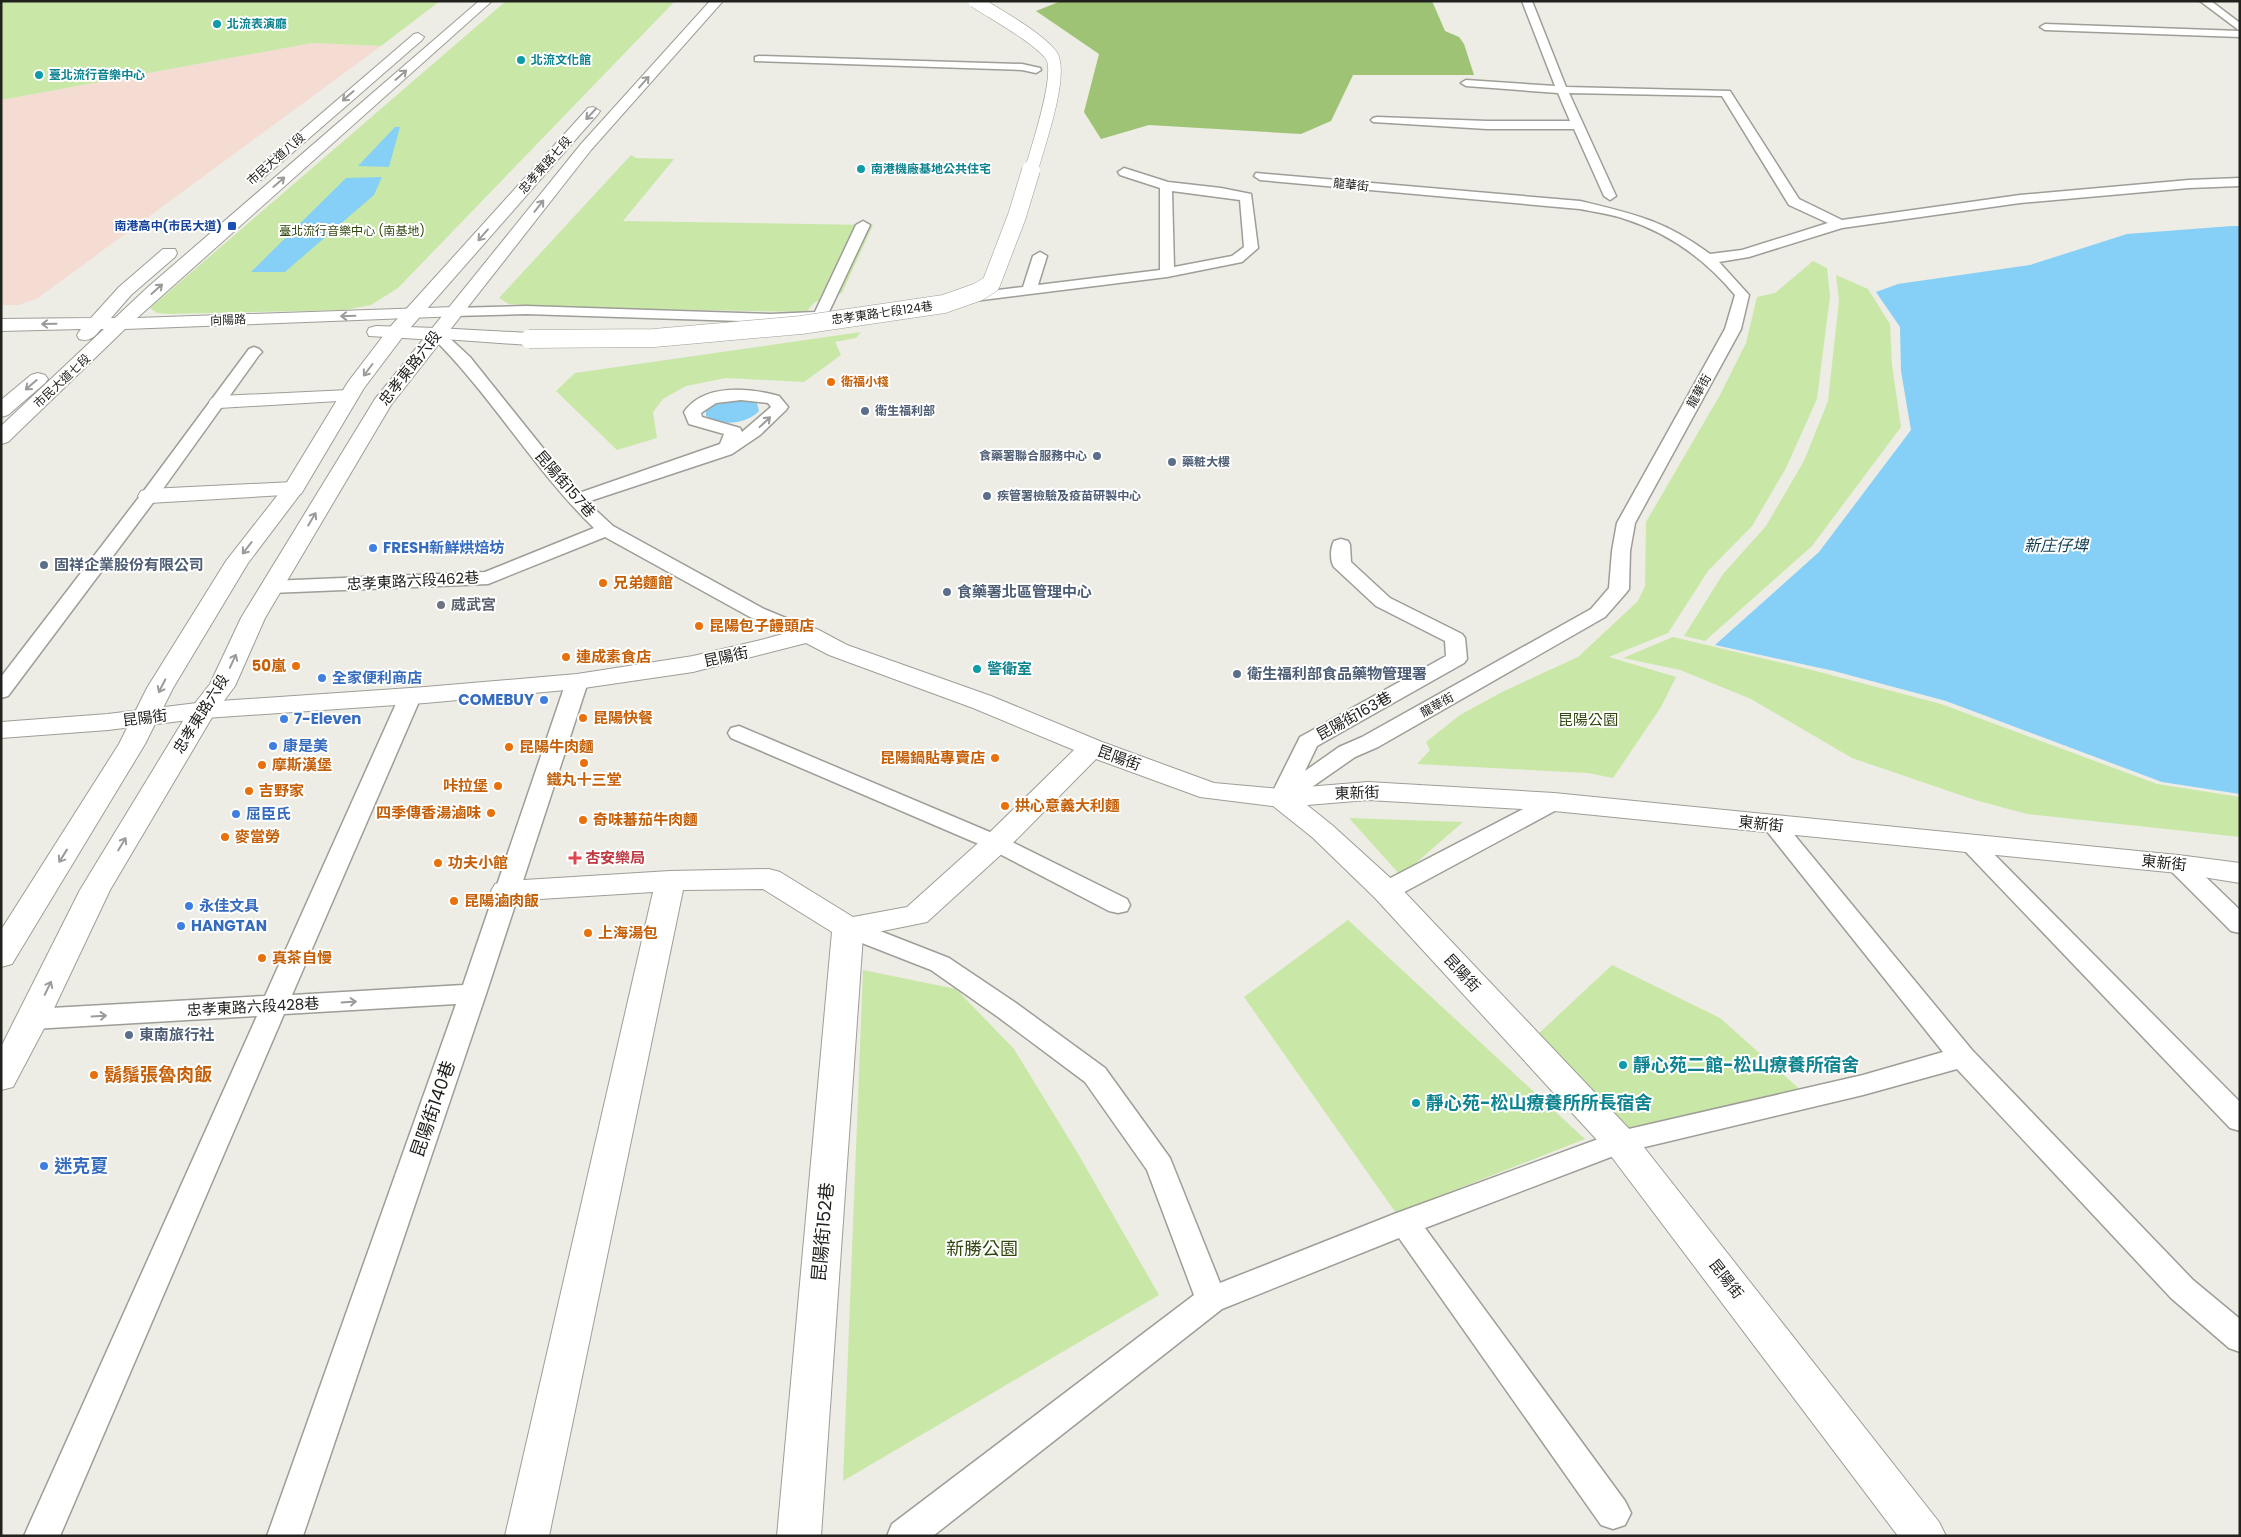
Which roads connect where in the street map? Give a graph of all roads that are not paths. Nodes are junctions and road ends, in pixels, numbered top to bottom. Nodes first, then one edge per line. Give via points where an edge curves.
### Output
1 (486, 1) edge
2 (717, 1) edge
3 (975, 1) edge
4 (1527, 1) edge
5 (2205, 1) edge
6 (2045, 27) dead end
7 (428, 28) dead end
8 (2240, 28) edge
9 (2240, 34) edge
10 (759, 59) dead end
11 (1036, 70) dead end
12 (1466, 83) dead end
13 (1562, 90) junction
14 (601, 103) dead end
15 (1377, 120) dead end
16 (1578, 126) junction
17 (1124, 172) dead end
18 (1260, 176) dead end
19 (2240, 182) edge
20 (1166, 186) junction
21 (244, 187) dead end
22 (1610, 196) dead end
23 (1840, 224) junction
24 (863, 225) dead end
25 (177, 246) dead end
26 (1040, 256) dead end
27 (1708, 259) junction
28 (1167, 273) junction
29 (1029, 291) junction
30 (454, 312) junction
31 (414, 313) junction
32 (820, 316) junction
33 (122, 323) junction
34 (1, 325) edge
35 (100, 332) junction
36 (397, 332) junction
37 (437, 334) junction
38 (80, 341) junction
39 (1, 343) edge
40 (254, 352) dead end
41 (349, 396) junction
42 (219, 402) junction
43 (1, 411) edge
44 (1, 438) edge
45 (726, 450) junction
46 (293, 489) junction
47 (149, 496) junction
48 (575, 500) junction
49 (606, 530) junction
50 (1341, 545) dead end
51 (272, 587) junction
52 (808, 634) junction
53 (577, 682) junction
54 (1, 692) edge
55 (410, 697) junction
56 (202, 710) junction
57 (145, 718) junction
58 (1, 730) edge
59 (740, 733) dead end
60 (1092, 748) junction
61 (1281, 798) junction
62 (1554, 802) junction
63 (1774, 825) junction
64 (996, 843) junction
65 (1972, 845) junction
66 (2178, 864) junction
67 (2240, 873) edge
68 (670, 881) junction
69 (506, 891) junction
70 (1386, 891) junction
71 (1118, 905) dead end
72 (2240, 926) edge
73 (848, 928) junction
74 (1, 956) edge
75 (473, 994) junction
76 (272, 1007) junction
77 (33, 1019) junction
78 (1962, 1057) junction
79 (1, 1078) edge
80 (2240, 1120) edge
81 (1620, 1142) junction
82 (1405, 1223) junction
83 (1212, 1300) junction
84 (2240, 1338) edge
85 (1612, 1513) dead end
86 (42, 1536) edge
87 (285, 1536) edge
88 (528, 1536) edge
89 (798, 1536) edge
90 (905, 1536) edge
91 (1924, 1536) edge

33 -> 1 street, 市民大道八段 via 154,291
30 -> 2 street, 忠孝東路七段 via 586,147
3 - 37 street, 忠孝東路七段124巷, bridge via 1039,43 1052,56 1056,71 1046,119 1017,216 991,284 944,304 801,325 654,338 529,339
4 - 13 lane
5 - 8 lane
6 - 9 lane
7 -> 21 street, 市民大道八段
10 - 11 lane
12 - 13 lane
13 - 16 lane
13 - 23 lane via 1726,93 1794,202
14 -> 31 street, 忠孝東路七段
15 - 16 lane
16 - 22 lane
17 - 20 lane
18 - 27 lane, 龍華街 via 1580,205 1630,216 1667,233
19 - 23 lane via 2020,199
20 - 28 lane
20 - 28 lane via 1246,197 1251,248 1237,259
23 - 27 lane via 1744,254
24 - 32 lane
25 - 35 street via 125,291
26 - 29 lane
27 - 61 lane, 龍華街 via 1742,295 1733,328 1626,523 1619,589 1598,613 1347,752
28 - 29 lane
29 - 32 lane
30 - 31 street, 向陽路
30 - 32 lane via 526,310 771,318
30 - 37 street, 忠孝東路六段
31 -> 33 street, 向陽路
31 - 36 street, 忠孝東路七段
33 - 35 street, 市民大道七段
35 -> 34 street, 向陽路
35 - 36 street, 向陽路
35 - 38 street, 向陽路
35 - 44 street, 市民大道七段
36 - 37 street, 向陽路
36 -> 41 street
37 - 48 lane, 昆陽街157巷 via 464,360
51 -> 37 street, 忠孝東路六段 via 382,403
38 - 39 street, 向陽路
38 -> 43 street, 市民大道七段
40 - 42 lane
41 - 42 street
41 - 46 street
42 - 47 lane
45 -> 45 lane via 754,432 780,407 773,398 747,394 721,396 703,402 692,412 695,420 734,432
45 - 48 lane
46 - 47 street
46 -> 57 street via 238,560
47 - 54 lane
48 - 49 lane, 昆陽街157巷
49 - 51 lane, 忠孝東路六段462巷 via 488,578
49 - 52 lane, 昆陽街157巷 via 757,613
50 - 61 lane, 昆陽街163巷 via 1341,563 1382,602 1455,638 1457,659 1308,742
56 -> 51 street, 忠孝東路六段 via 222,686 253,618
52 - 53 street, 昆陽街 via 762,650 722,659
52 - 60 street, 昆陽街 via 838,650 982,702
53 - 55 street, 昆陽街
53 - 69 lane, 昆陽街140巷
55 - 56 street, 昆陽街
55 - 76 lane
56 - 57 street, 昆陽街
77 -> 56 street, 忠孝東路六段 via 94,890
57 - 58 street, 昆陽街
57 -> 74 street
59 - 64 lane
60 - 61 street, 昆陽街 via 1210,791
60 - 64 street
61 - 62 street, 東新街 via 1368,791
61 - 70 street, 昆陽街
62 - 63 street, 東新街
62 - 70 lane
63 - 65 street, 東新街
63 - 78 lane
64 - 71 lane
64 - 73 street via 916,915
65 - 66 street, 東新街
65 - 80 lane
66 - 67 street, 東新街
66 - 72 lane
68 - 69 street
68 - 73 street via 770,879
68 - 88 street
69 - 75 lane, 昆陽街140巷
70 - 81 street, 昆陽街
73 - 83 lane via 940,964 1095,1075 1160,1166
73 - 89 street, 昆陽街152巷
76 -> 75 lane, 忠孝東路六段428巷
75 - 87 lane, 昆陽街140巷
77 -> 76 lane, 忠孝東路六段428巷
76 - 86 lane
77 - 79 street, 忠孝東路六段
78 - 81 lane via 1863,1085
78 - 84 lane via 2182,1289
81 - 82 lane
81 - 91 street, 昆陽街
82 - 83 lane
82 - 85 lane
83 - 90 lane

